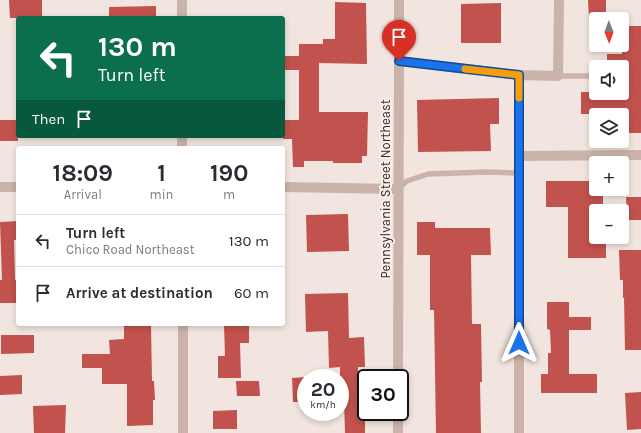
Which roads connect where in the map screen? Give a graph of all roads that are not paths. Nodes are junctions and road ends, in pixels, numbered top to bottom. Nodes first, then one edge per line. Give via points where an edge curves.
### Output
1 (182, 0) edge
2 (398, 0) edge
3 (559, 0) edge
4 (182, 16) edge
5 (399, 61) junction
6 (519, 75) junction
7 (558, 76) junction
8 (589, 76) edge
9 (641, 155) edge
10 (519, 156) junction
11 (519, 173) junction
12 (0, 187) edge
13 (16, 187) edge
14 (285, 188) edge
15 (398, 189) junction
16 (183, 326) edge
17 (398, 369) edge
18 (398, 421) edge
19 (183, 433) edge
20 (398, 433) edge
21 (519, 433) edge

1 - 4 street
2 - 5 street, Pennsylvania Street Northeast
3 - 7 street
5 - 6 street
5 - 15 street, Pennsylvania Street Northeast
6 - 7 street
6 - 10 street
7 - 8 lane
9 - 10 street
10 - 11 street
11 - 15 lane via 428,174 407,181
11 - 21 street
12 - 13 street
14 - 15 street
15 - 17 street, Pennsylvania Street Northeast
16 - 19 street
18 - 20 street

